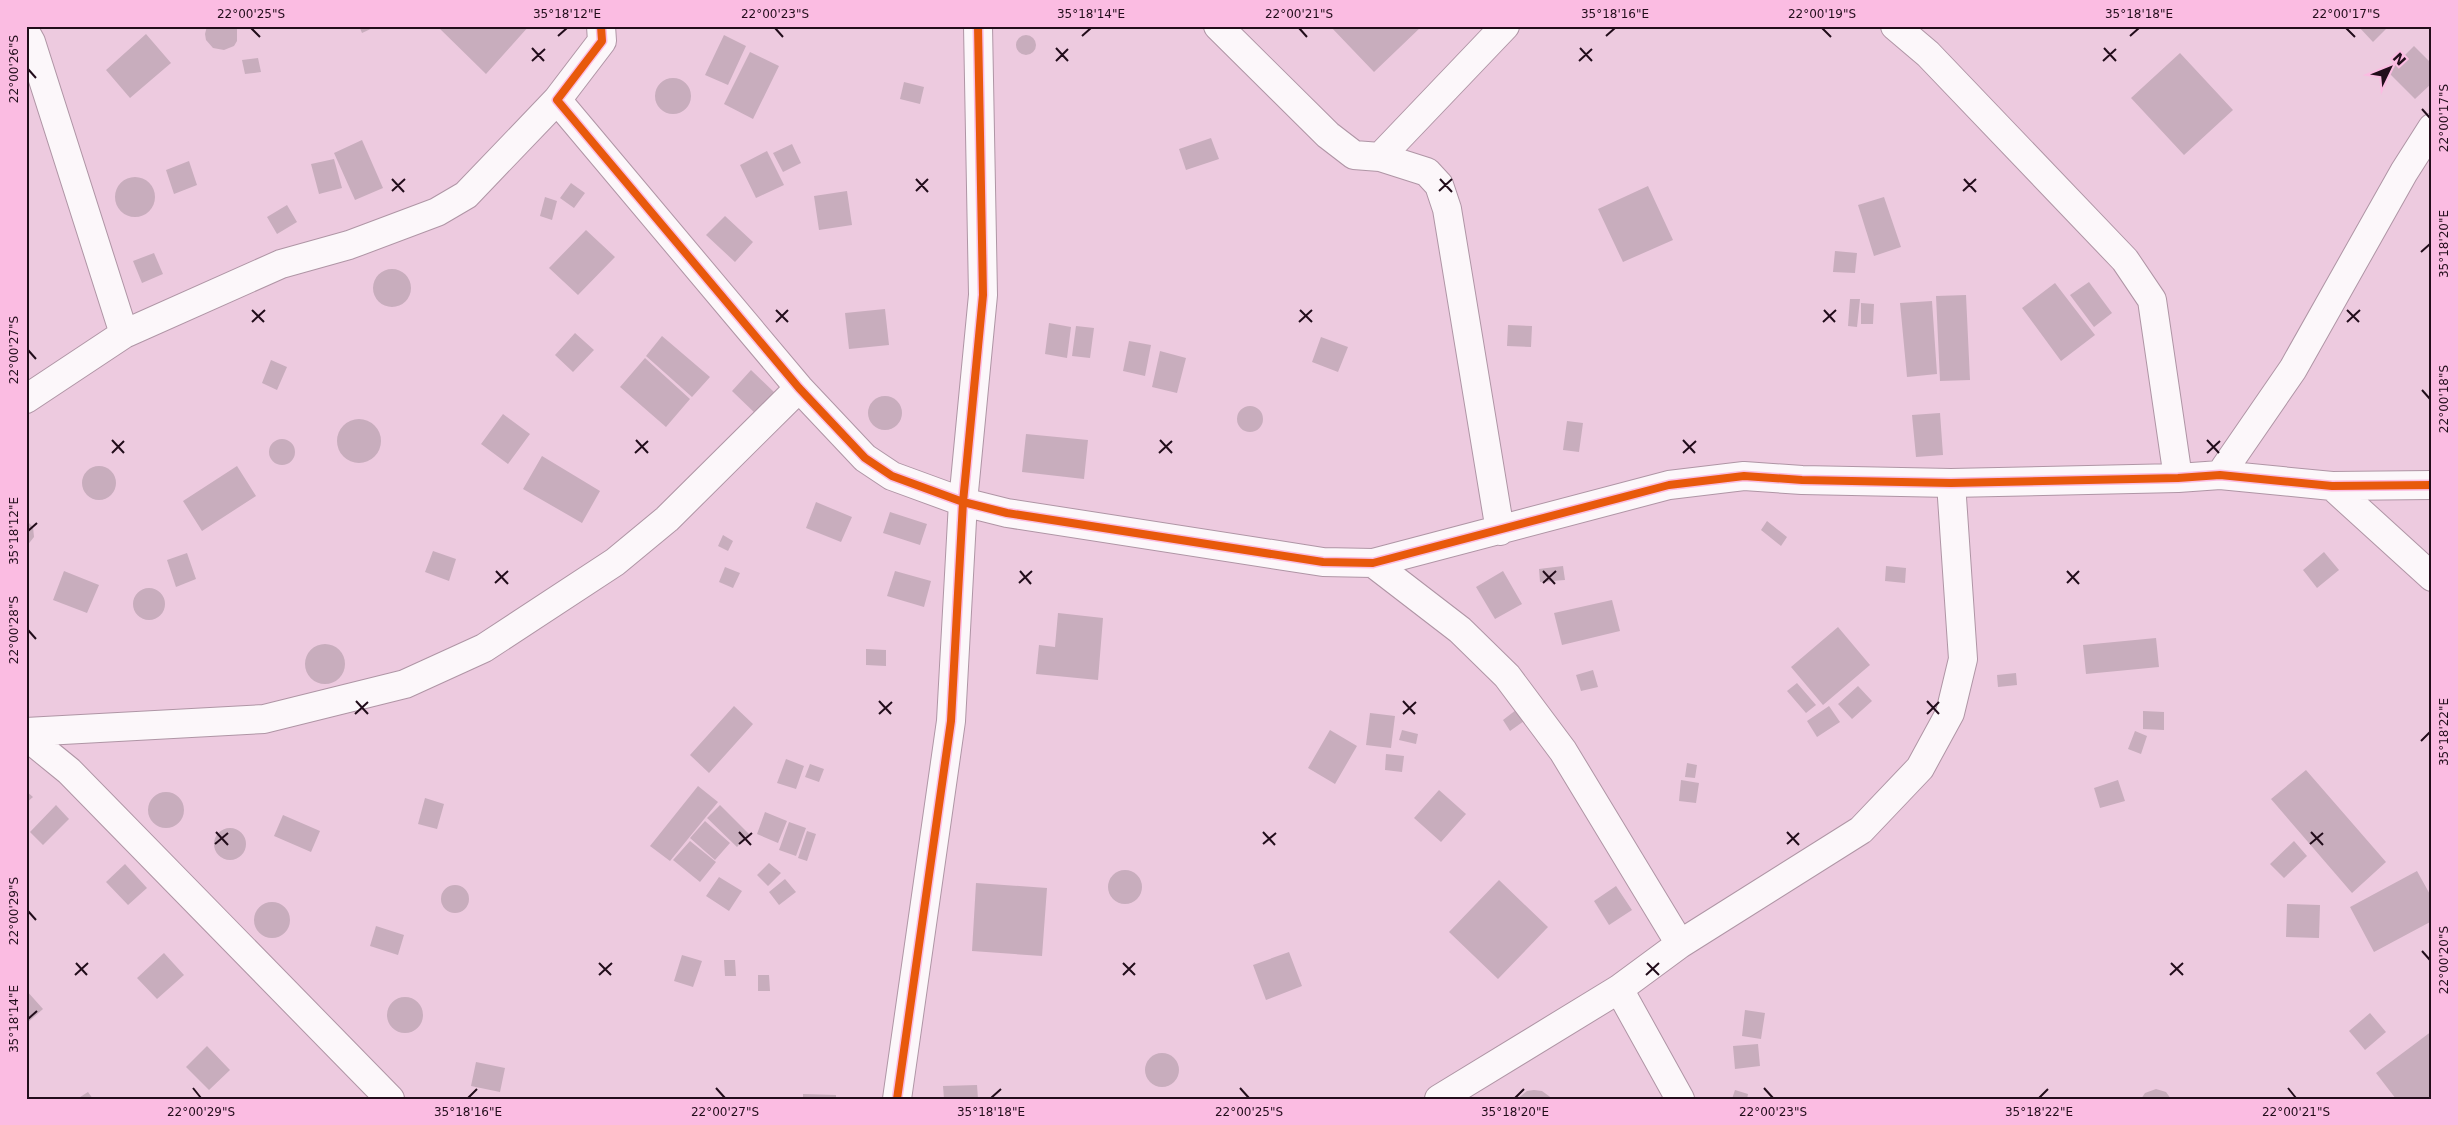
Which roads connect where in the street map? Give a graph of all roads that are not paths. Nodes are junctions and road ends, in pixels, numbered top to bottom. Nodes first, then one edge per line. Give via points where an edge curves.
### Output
1 (601, 26) edge
2 (978, 26) edge
3 (1218, 26) edge
4 (1505, 26) edge
5 (1895, 26) edge
6 (26, 34) edge
7 (557, 100) junction
8 (2432, 128) edge
9 (1380, 157) junction
10 (124, 334) junction
11 (799, 388) junction
12 (26, 400) edge
13 (2220, 475) junction
14 (2178, 478) junction
15 (1950, 483) junction
16 (2432, 485) edge
17 (2332, 486) junction
18 (962, 502) junction
19 (1500, 531) junction
20 (1373, 563) junction
21 (2432, 577) edge
22 (26, 732) edge
23 (26, 736) edge
24 (1680, 944) junction
25 (1619, 989) junction
26 (390, 1099) edge
27 (896, 1099) edge
28 (1439, 1099) edge
29 (1680, 1099) edge

1 - 7 street via 602,41
2 - 18 street via 983,296
3 - 9 street via 1335,140 1354,155
4 - 9 street
5 - 14 street via 1928,54 2124,260 2152,300
6 - 10 street
7 - 10 street via 466,195 437,212 349,245 280,264
7 - 11 street
8 - 13 street via 2293,369
9 - 19 street via 1427,172 1439,185 1447,209
10 - 12 street
11 - 18 street via 865,458 892,476
11 - 22 street via 667,519 615,562 484,648 414,680 264,719
13 - 14 street
13 - 17 street
14 - 15 street
15 - 19 street via 1744,476 1668,484
15 - 24 street via 1963,658 1950,713 1920,768 1861,830
16 - 17 street
17 - 21 street
18 - 20 street via 1007,513 1323,562
18 - 27 street via 950,721
19 - 20 street
20 - 24 street via 1460,630 1507,676 1563,751
23 - 26 street via 69,771
24 - 25 street
25 - 28 street
25 - 29 street

